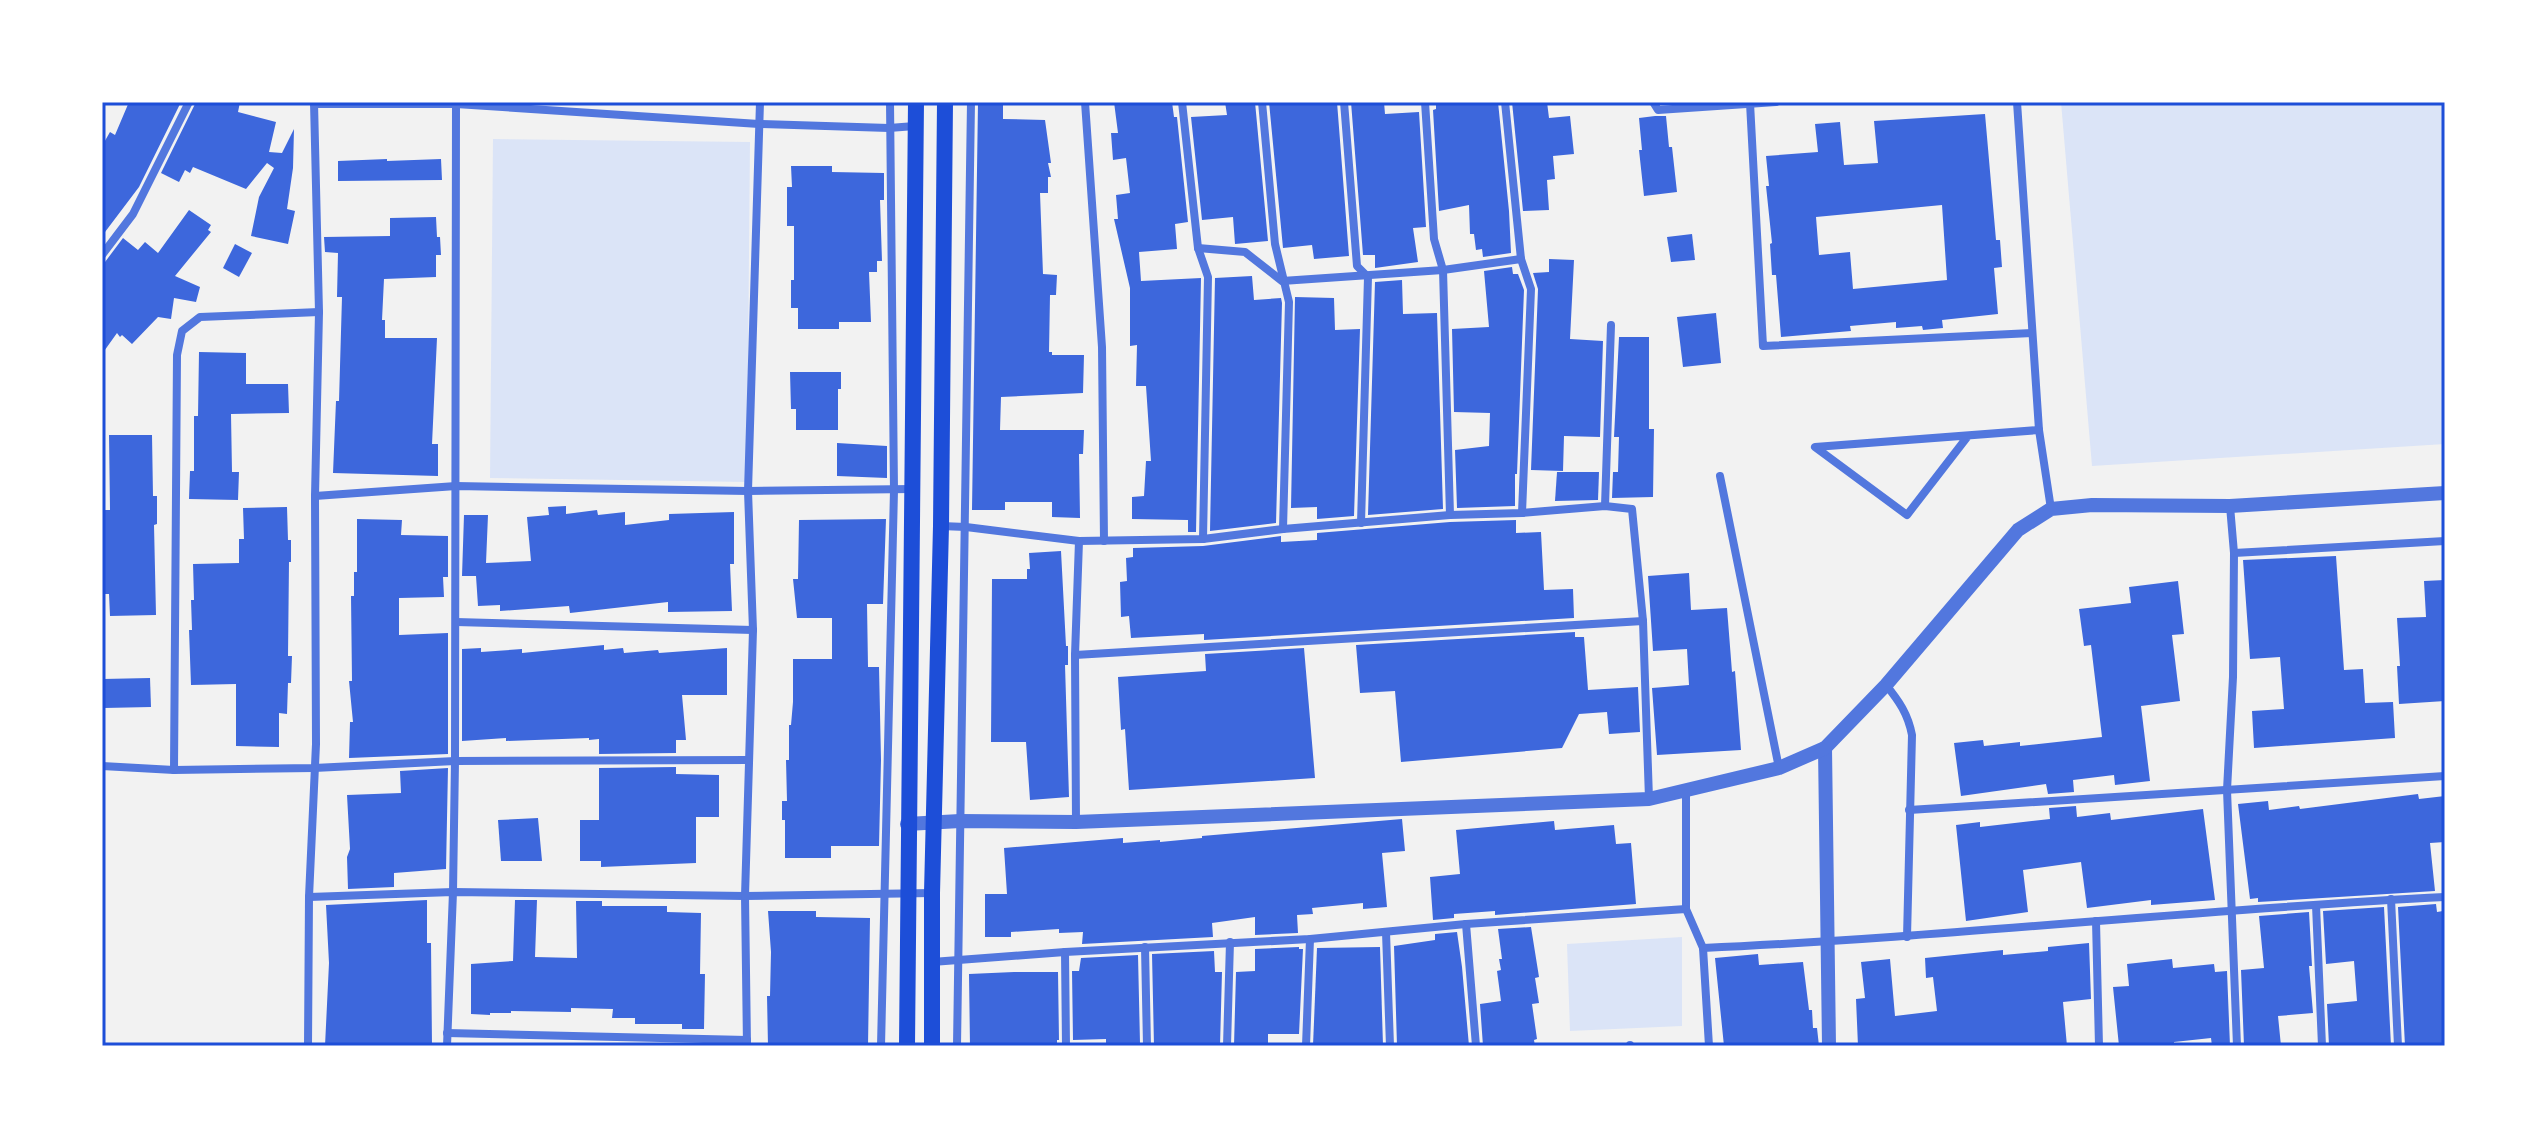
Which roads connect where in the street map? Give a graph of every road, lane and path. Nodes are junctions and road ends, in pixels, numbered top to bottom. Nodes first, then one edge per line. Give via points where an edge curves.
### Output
1 (189, 102) edge
2 (760, 102) edge
3 (890, 102) edge
4 (916, 102) edge
5 (945, 102) edge
6 (971, 102) edge
7 (1085, 102) edge
8 (1182, 102) edge
9 (1262, 102) edge
10 (1344, 102) edge
11 (1425, 102) edge
12 (1505, 102) edge
13 (1776, 102) edge
14 (2017, 102) edge
15 (314, 103) edge
16 (456, 103) edge
17 (1740, 103) edge
18 (1750, 103) edge
19 (1656, 105) edge
20 (759, 124) junction
21 (915, 126) junction
22 (889, 128) junction
23 (1198, 248) junction
24 (102, 255) edge
25 (1521, 259) junction
26 (1443, 270) junction
27 (1368, 277) junction
28 (1282, 281) junction
29 (319, 312) junction
30 (1611, 325) dead end
31 (2032, 333) junction
32 (2039, 430) junction
33 (1968, 436) junction
34 (1720, 476) dead end
35 (456, 486) junction
36 (913, 489) junction
37 (894, 490) junction
38 (748, 491) junction
39 (2445, 493) edge
40 (315, 496) junction
41 (1605, 506) junction
42 (2230, 506) junction
43 (2051, 509) junction
44 (1522, 513) junction
45 (1450, 515) junction
46 (1361, 523) junction
47 (941, 526) junction
48 (966, 527) junction
49 (1283, 529) junction
50 (1203, 539) junction
51 (1079, 541) junction
52 (1104, 541) junction
53 (2445, 541) edge
54 (2234, 553) junction
55 (1643, 621) junction
56 (456, 622) junction
57 (753, 630) junction
58 (1075, 655) junction
59 (1886, 685) junction
60 (1825, 748) junction
61 (749, 760) junction
62 (455, 761) junction
63 (102, 766) edge
64 (314, 768) junction
65 (1779, 768) junction
66 (174, 770) junction
67 (2445, 776) edge
68 (1686, 789) junction
69 (2227, 790) junction
70 (1649, 799) junction
71 (1909, 810) junction
72 (960, 821) junction
73 (1076, 822) junction
74 (934, 823) junction
75 (907, 824) junction
76 (453, 892) junction
77 (932, 893) junction
78 (884, 894) junction
79 (908, 894) junction
80 (745, 896) junction
81 (309, 897) junction
82 (2445, 897) edge
83 (2391, 899) junction
84 (2316, 905) junction
85 (1686, 909) junction
86 (2232, 910) junction
87 (2096, 921) junction
88 (1466, 924) junction
89 (1386, 932) junction
90 (1907, 937) junction
91 (1310, 939) junction
92 (1230, 942) junction
93 (1827, 942) junction
94 (1145, 947) junction
95 (1703, 948) junction
96 (1065, 952) junction
97 (958, 961) junction
98 (932, 962) junction
99 (447, 1033) junction
100 (747, 1043) edge
101 (308, 1046) edge
102 (447, 1046) edge
103 (881, 1046) edge
104 (907, 1046) edge
105 (932, 1046) edge
106 (957, 1046) edge
107 (1066, 1046) edge
108 (1147, 1046) edge
109 (1227, 1046) edge
110 (1306, 1046) edge
111 (1390, 1046) edge
112 (1476, 1046) edge
113 (1709, 1046) edge
114 (1829, 1046) edge
115 (2099, 1046) edge
116 (2237, 1046) edge
117 (2322, 1046) edge
118 (2398, 1046) edge

1 - 24 street via 133,214
2 - 20 street
3 - 22 street
4 - 21 main road
5 - 47 main road
6 - 48 street
7 - 52 street via 1102,347
8 - 23 street
9 - 28 street
10 - 27 street via 1357,266
11 - 26 street via 1434,239
12 - 25 street
13 - 18 street
14 - 31 street
15 - 16 street
15 - 29 street
16 - 20 street
16 - 35 street
17 - 18 street
17 - 19 street
18 - 31 street via 1763,346
20 - 22 street
20 - 38 street
21 - 22 street
21 - 36 main road
22 - 37 street
23 - 28 street via 1245,252
23 - 50 street via 1208,277
25 - 26 street
25 - 44 street via 1531,289
26 - 27 street
26 - 45 street
27 - 28 street
27 - 46 street
28 - 49 street via 1289,302
29 - 40 street
29 - 66 street via 200,317 182,331 177,355
30 - 41 street
31 - 32 street
32 - 33 street
32 - 43 street
33 - 33 street via 1876,443 1815,447 1907,515
34 - 65 street
35 - 38 street
35 - 40 street
35 - 56 street
36 - 37 street
36 - 75 main road
37 - 38 street
37 - 78 street
38 - 57 street
39 - 42 street
40 - 64 street
41 - 44 street
41 - 55 street via 1632,509
42 - 43 street
42 - 54 street
43 - 59 street via 2018,530
44 - 45 street
45 - 46 street
46 - 49 street
47 - 48 street
47 - 74 main road
48 - 51 street
48 - 72 street
49 - 50 street
50 - 52 street
51 - 52 street
51 - 58 street
53 - 54 street
54 - 69 street
55 - 58 street
55 - 70 street
56 - 57 street
56 - 62 street
57 - 61 street
58 - 73 street
59 - 60 street
59 - 71 street via 1903,707 1912,735
60 - 65 street
60 - 93 street
61 - 62 street
61 - 80 street
62 - 64 street
62 - 76 street
63 - 66 street
64 - 66 street
64 - 81 street
65 - 68 street
67 - 69 street
68 - 70 street
68 - 85 street
69 - 71 street
69 - 86 street
70 - 73 street
71 - 90 street
72 - 73 street
72 - 74 street
72 - 97 street
74 - 75 street
74 - 77 main road
75 - 79 main road
76 - 80 street
76 - 81 street
76 - 99 street
77 - 79 street
77 - 98 main road
78 - 79 street
78 - 80 street
78 - 103 street
79 - 104 main road
80 - 100 street
81 - 101 street
82 - 83 street
83 - 84 street
83 - 118 street
84 - 86 street
84 - 117 street
85 - 88 street
85 - 95 street
86 - 87 street
86 - 116 street
87 - 90 street
87 - 115 street
88 - 89 street
88 - 112 street
89 - 91 street
89 - 111 street
90 - 93 street
91 - 92 street
91 - 110 street
92 - 94 street
92 - 109 street
93 - 95 street
93 - 114 street
94 - 96 street
94 - 108 street
95 - 113 street
96 - 97 street
96 - 107 street
97 - 98 street
97 - 106 street
98 - 105 main road
99 - 100 street
99 - 102 street

